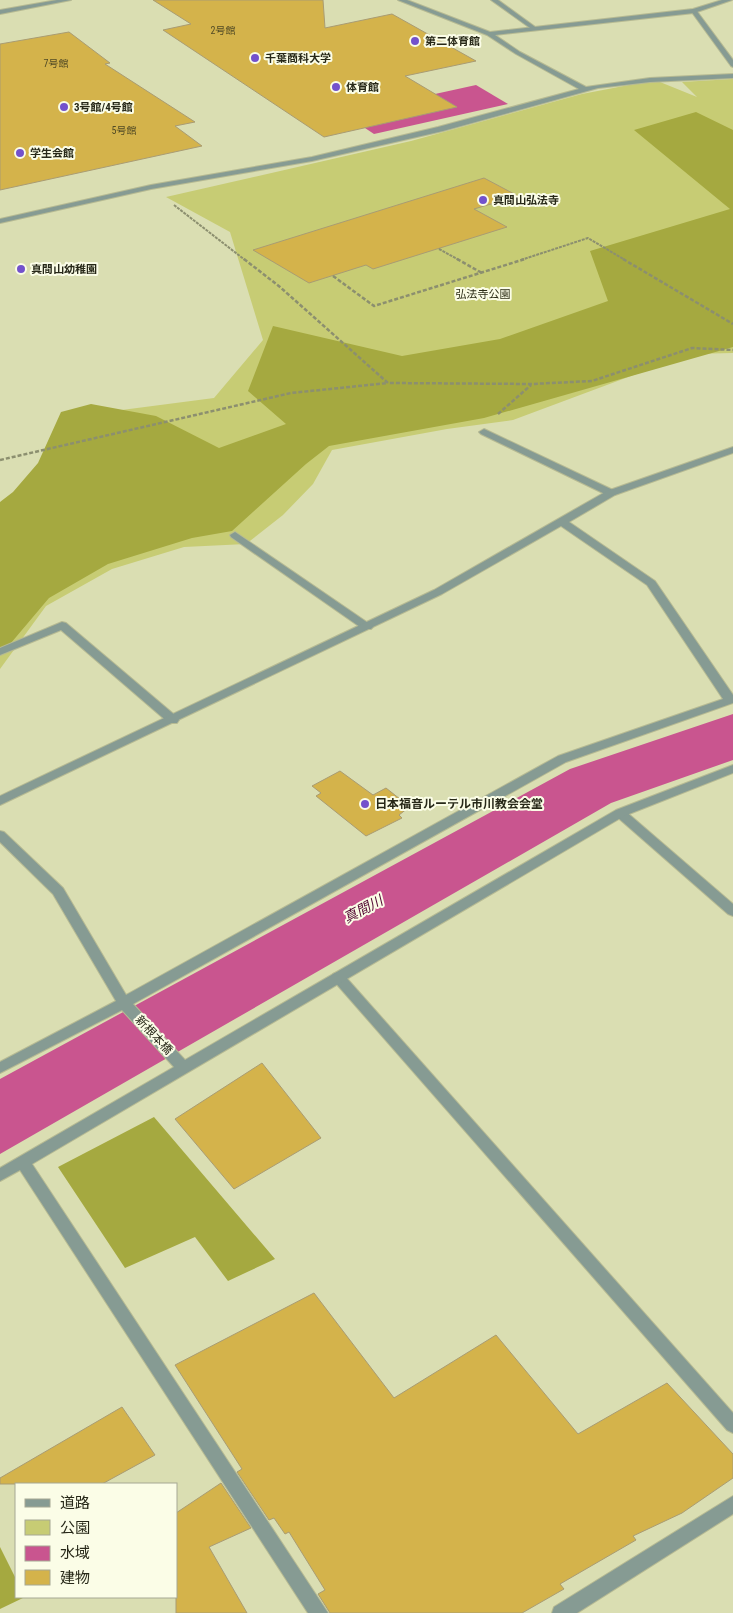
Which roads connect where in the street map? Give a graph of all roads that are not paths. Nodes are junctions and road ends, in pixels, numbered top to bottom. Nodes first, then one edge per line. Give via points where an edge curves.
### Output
1 (68, 0) edge
2 (401, 0) edge
3 (494, 0) edge
4 (729, 0) edge
5 (0, 12) edge
6 (694, 12) junction
7 (536, 29) junction
8 (489, 34) junction
9 (733, 65) edge
10 (733, 76) edge
11 (584, 90) junction
12 (0, 221) edge
13 (484, 432) road end
14 (733, 450) edge
15 (611, 494) junction
16 (561, 521) junction
17 (235, 535) dead end
18 (368, 627) junction
19 (0, 652) edge
20 (731, 699) edge
21 (174, 720) junction
22 (733, 769) edge
23 (0, 801) edge
24 (620, 813) junction
25 (0, 835) edge
26 (733, 911) edge
27 (338, 977) junction
28 (124, 1003) junction
29 (0, 1068) edge
30 (184, 1068) junction
31 (23, 1162) junction
32 (0, 1175) edge
33 (733, 1425) edge
34 (733, 1504) edge
35 (319, 1613) edge
36 (561, 1613) edge

1 - 5 street
2 - 8 street
3 - 7 street
4 - 6 street
6 - 7 street
6 - 9 street
7 - 8 street
8 - 11 street
10 - 11 street via 650,80
11 - 12 street via 312,159 151,187
13 - 15 street
14 - 15 street
15 - 16 street
16 - 18 street via 438,592
16 - 20 street via 651,583
17 - 18 street
18 - 21 street
19 - 21 street via 62,625
20 - 28 street via 562,759
21 - 23 street
22 - 24 street
24 - 26 street
24 - 27 street
25 - 28 street, 新根本橋 via 58,890
27 - 30 street
27 - 33 street
28 - 29 street
28 - 30 street, 新根本橋
30 - 31 street
31 - 32 street
31 - 35 street
34 - 36 street

